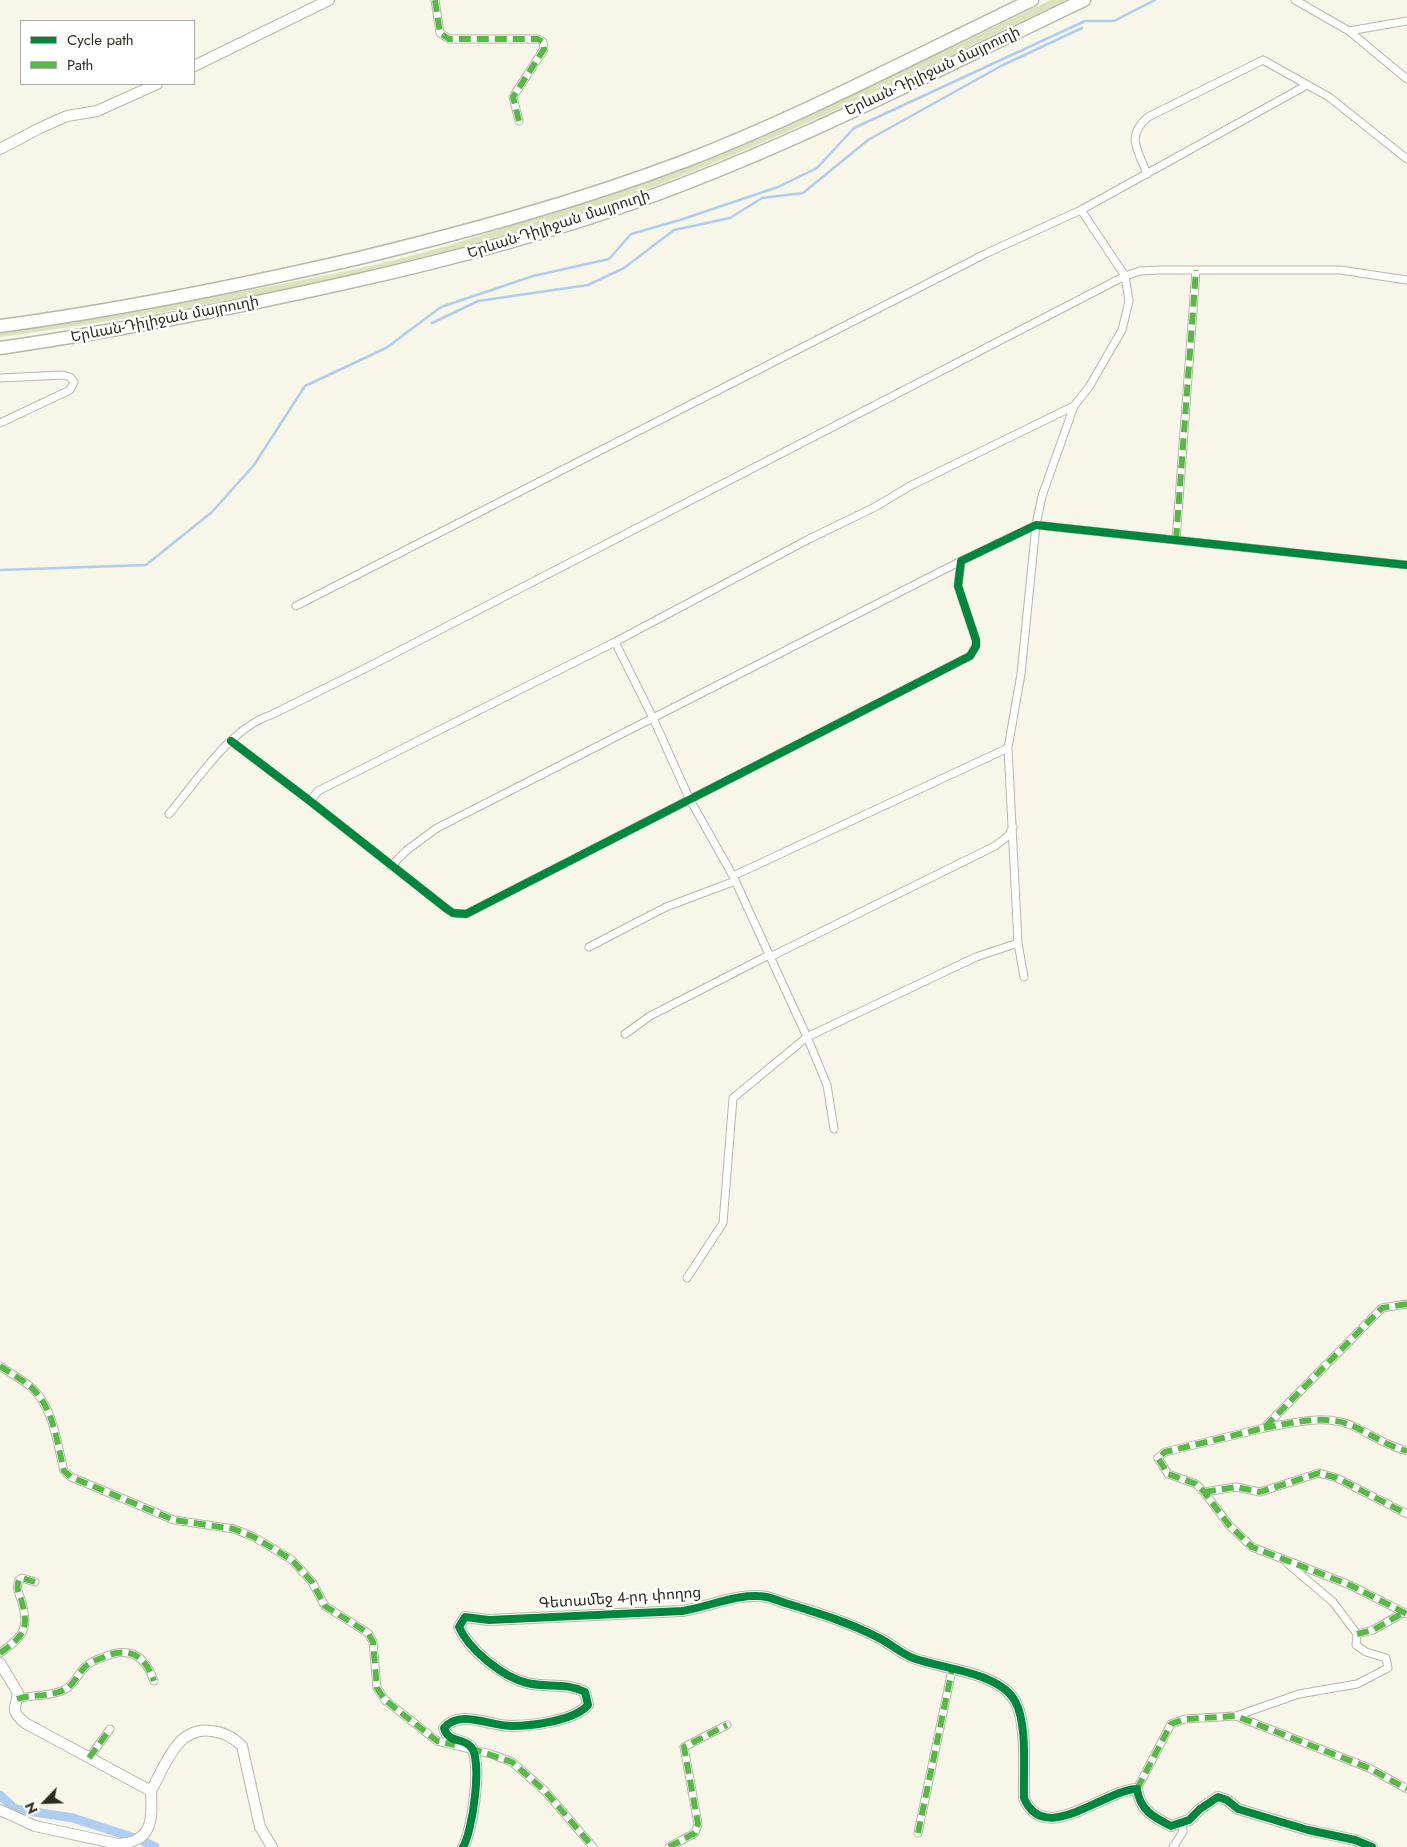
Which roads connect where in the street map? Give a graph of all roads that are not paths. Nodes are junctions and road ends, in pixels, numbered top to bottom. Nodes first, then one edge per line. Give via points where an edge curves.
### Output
1 (329, 0) edge
2 (435, 0) edge
3 (1032, 0) edge
4 (1084, 0) edge
5 (1296, 0) edge
6 (1407, 21) edge
7 (1349, 31) junction
8 (195, 66) edge
9 (1407, 79) edge
10 (155, 85) edge
11 (1307, 85) junction
12 (519, 121) dead end
13 (0, 150) edge
14 (1407, 159) edge
15 (1147, 174) junction
16 (1081, 210) junction
17 (1196, 270) junction
18 (1125, 276) junction
19 (1407, 280) edge
20 (0, 326) edge
21 (0, 348) edge
22 (0, 378) edge
23 (1074, 406) junction
24 (0, 423) edge
25 (1036, 525) junction
26 (1176, 540) junction
27 (962, 561) junction
28 (1407, 565) edge
29 (296, 606) dead end
30 (615, 642) junction
31 (654, 718) junction
32 (231, 741) junction
33 (1008, 748) junction
34 (690, 798) junction
35 (310, 801) junction
36 (169, 814) dead end
37 (1013, 827) junction
38 (391, 866) junction
39 (734, 878) junction
40 (1018, 943) junction
41 (589, 946) dead end
42 (769, 956) junction
43 (1024, 977) dead end
44 (625, 1034) dead end
45 (807, 1037) junction
46 (834, 1129) dead end
47 (686, 1278) dead end
48 (1407, 1304) edge
49 (0, 1366) edge
50 (1264, 1428) junction
51 (1407, 1450) edge
52 (1204, 1492) junction
53 (1407, 1514) edge
54 (1281, 1559) junction
55 (35, 1582) dead end
56 (1405, 1613) edge
57 (1357, 1634) junction
58 (0, 1653) edge
59 (0, 1662) edge
60 (952, 1670) junction
61 (154, 1681) dead end
62 (17, 1700) junction
63 (1236, 1716) junction
64 (727, 1724) dead end
65 (110, 1728) dead end
66 (473, 1749) junction
67 (89, 1758) junction
68 (1137, 1789) junction
69 (1407, 1789) edge
70 (151, 1791) junction
71 (0, 1810) edge
72 (1182, 1822) junction
73 (918, 1833) dead end
74 (272, 1847) edge
75 (463, 1847) edge
76 (593, 1847) edge
77 (669, 1847) edge
78 (1173, 1847) edge
79 (1372, 1847) edge

1 - 8 street
2 - 12 street via 440,33 449,39 538,39 543,42 544,49 513,98
3 - 20 highway, Երևան-Դիլիջան մայրուղի via 769,125 616,185 462,233 259,281 102,312
4 - 21 highway, Երևան-Դիլիջան մայրուղի via 780,144 638,201 558,227 468,255 265,301 104,333
5 - 7 street
6 - 7 street
7 - 9 street
10 - 13 street via 97,111 67,116
11 - 14 street via 1354,115
11 - 15 street
11 - 15 street via 1263,60 1148,117 1138,126 1134,140
15 - 16 street
16 - 18 street
16 - 29 street via 987,253
17 - 18 street via 1140,271
17 - 19 street via 1340,270
17 - 26 street
18 - 23 street via 1129,302 1122,330 1089,387
18 - 32 street via 368,667 255,721
22 - 24 street via 63,375 74,382 70,390
23 - 25 street via 1045,488
23 - 30 street via 910,486
25 - 26 street
25 - 27 street
25 - 33 street via 1022,674
26 - 28 street
27 - 31 street
27 - 34 street via 958,586 976,640 970,656
30 - 31 street
30 - 35 street via 318,791
31 - 34 street
31 - 38 street via 437,828
32 - 35 street
32 - 36 street
33 - 37 street
33 - 39 street
34 - 38 street via 466,914 453,913
34 - 39 street
35 - 38 street
37 - 40 street
37 - 42 street via 1008,836 995,846
39 - 41 street via 666,907
39 - 42 street
40 - 43 street
40 - 45 street via 976,956
42 - 44 street via 650,1016
42 - 45 street
45 - 46 street via 827,1085
45 - 47 street via 733,1098 723,1223
48 - 50 street via 1382,1308
49 - 66 street via 32,1388 44,1404 64,1471 71,1477 174,1520 234,1529 254,1536 292,1560 312,1582 325,1606 368,1633 373,1642 377,1688 384,1700 437,1741
50 - 51 street via 1327,1420 1353,1426 1386,1445
50 - 52 street via 1165,1452 1158,1458 1168,1474 1196,1484
52 - 53 street via 1236,1487 1260,1492 1319,1473 1337,1478
52 - 54 street via 1229,1525 1252,1547
54 - 56 street via 1350,1584
54 - 57 street via 1333,1602
55 - 58 street via 19,1580 17,1588 26,1620 24,1630 21,1637
56 - 57 street via 1373,1630
57 - 63 street via 1356,1645 1360,1649 1386,1658 1389,1665 1385,1671 1357,1684 1300,1694
59 - 62 street via 18,1693
60 - 66 street, Գետամեջ 4-րդ փողոց via 913,1658 853,1626 767,1597 742,1597 682,1611 489,1620 465,1617 459,1628 463,1636 496,1668 528,1684 577,1688 585,1692 588,1705 573,1715 537,1723 511,1726 468,1719 444,1728 446,1736
60 - 68 street, Գետամեջ 4-րդ փողոց via 999,1684 1016,1702 1022,1730 1024,1798 1028,1809 1044,1816 1062,1817 1085,1810 1116,1792
60 - 73 street
61 - 62 street via 150,1670 127,1651 90,1663 66,1689
62 - 67 street via 13,1709 24,1724
63 - 68 street via 1186,1719 1172,1724
63 - 69 street via 1369,1768
64 - 77 street via 684,1747 698,1824 695,1832
65 - 67 street
66 - 75 street via 477,1770 475,1797
66 - 76 street via 512,1762 545,1790
67 - 70 street
68 - 72 street via 1139,1801 1154,1818 1171,1826
70 - 71 street via 152,1821 146,1832 126,1843 35,1826
70 - 74 street via 174,1750 191,1732 202,1729 232,1737 242,1746 260,1827
72 - 78 street via 1183,1832
72 - 79 street via 1218,1797 1238,1809

